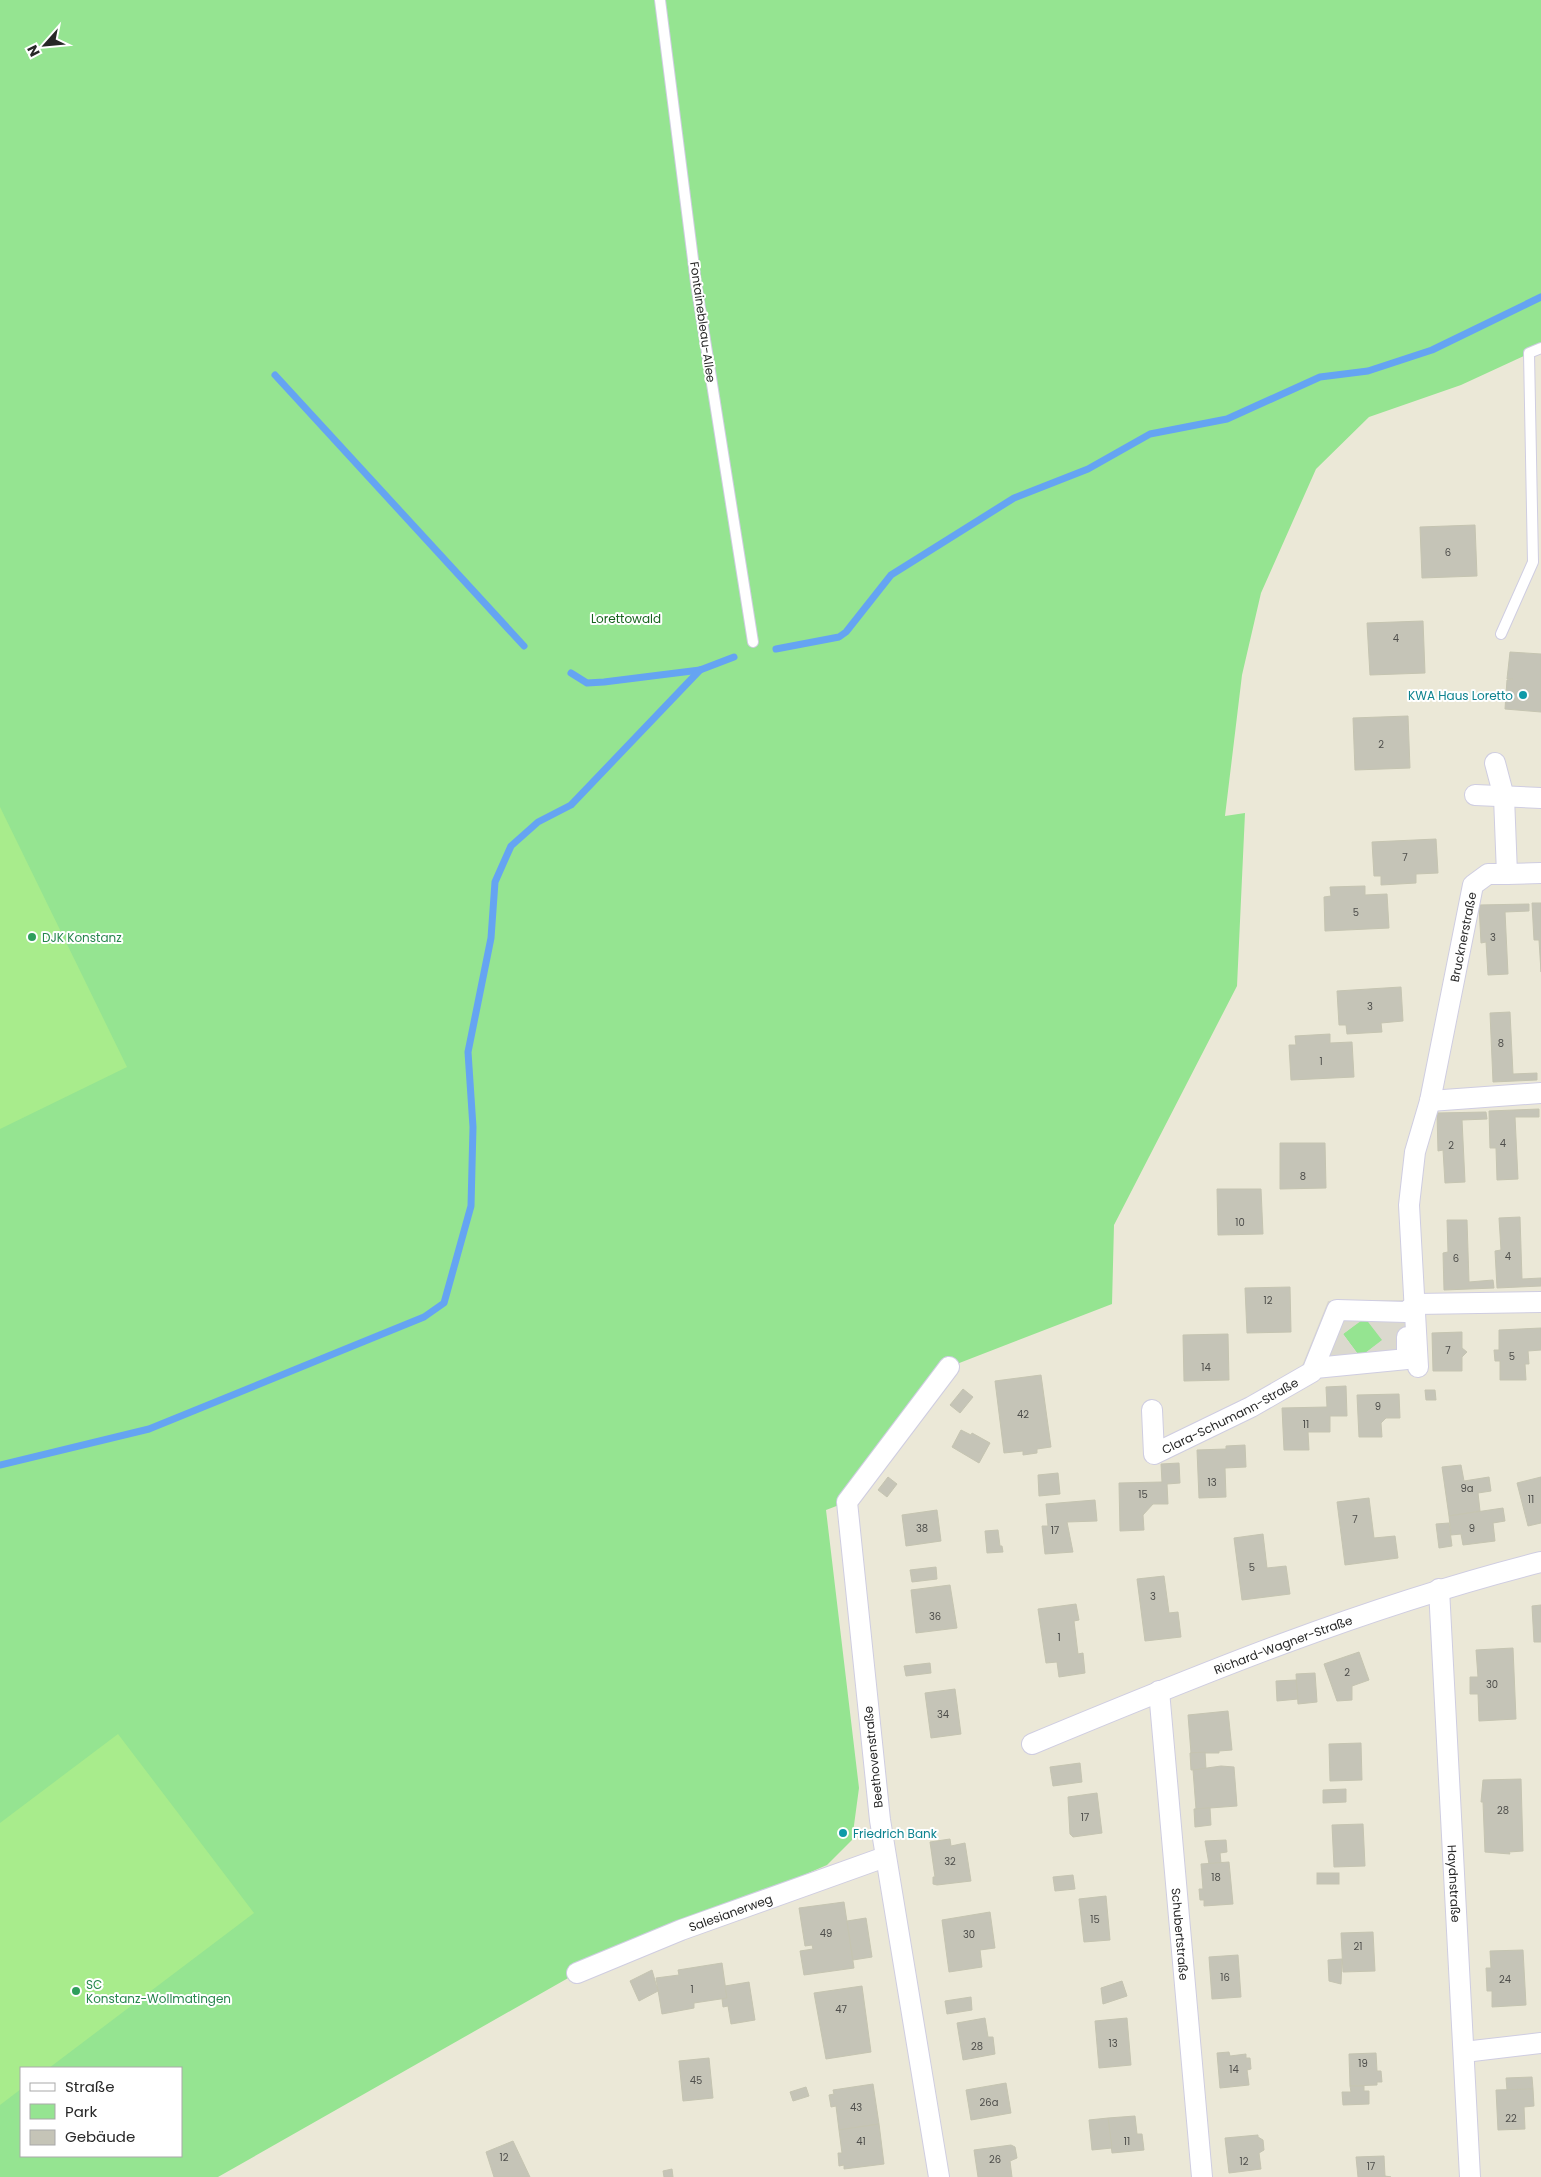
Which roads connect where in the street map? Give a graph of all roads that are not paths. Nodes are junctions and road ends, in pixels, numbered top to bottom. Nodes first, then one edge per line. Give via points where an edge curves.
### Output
1 (660, 0) edge
2 (1541, 348) edge
3 (1502, 634) dead end
4 (753, 642) dead end
5 (1495, 764) dead end
6 (1475, 795) dead end
7 (1504, 797) junction
8 (1541, 798) edge
9 (1541, 873) edge
10 (1508, 874) junction
11 (1541, 1092) edge
12 (1430, 1101) junction
13 (1541, 1302) edge
14 (1411, 1308) junction
15 (949, 1367) dead end
16 (1418, 1367) dead end
17 (1315, 1368) junction
18 (1152, 1410) dead end
19 (1541, 1562) edge
20 (1440, 1589) junction
21 (1159, 1691) junction
22 (1032, 1744) dead end
23 (885, 1857) junction
24 (577, 1973) dead end
25 (1541, 2043) edge
26 (1464, 2052) junction
27 (939, 2177) edge
28 (1202, 2177) edge
29 (1470, 2177) edge

1 - 4 lane, Fontainebleau-Allee via 696,283
2 - 3 lane via 1529,353 1533,562
5 - 7 street
6 - 7 street
7 - 8 street
7 - 10 street
9 - 10 street, Brucknerstraße
10 - 12 street, Brucknerstraße via 1488,874 1473,885
11 - 12 street
12 - 14 street, Brucknerstraße via 1415,1152 1409,1206
13 - 14 street
14 - 16 street, Brucknerstraße
14 - 17 street via 1337,1310
14 - 17 street, Clara-Schumann-Straße via 1407,1360
15 - 23 street, Beethovenstraße via 847,1502
17 - 18 street, Clara-Schumann-Straße via 1251,1407 1154,1454
19 - 20 street, Richard-Wagner-Straße
20 - 21 street, Richard-Wagner-Straße
20 - 26 street, Haydnstraße
21 - 22 street, Richard-Wagner-Straße
21 - 28 street, Schubertstraße
23 - 24 street, Salesianerweg via 681,1930
23 - 27 street, Beethovenstraße
25 - 26 street
26 - 29 street, Haydnstraße

